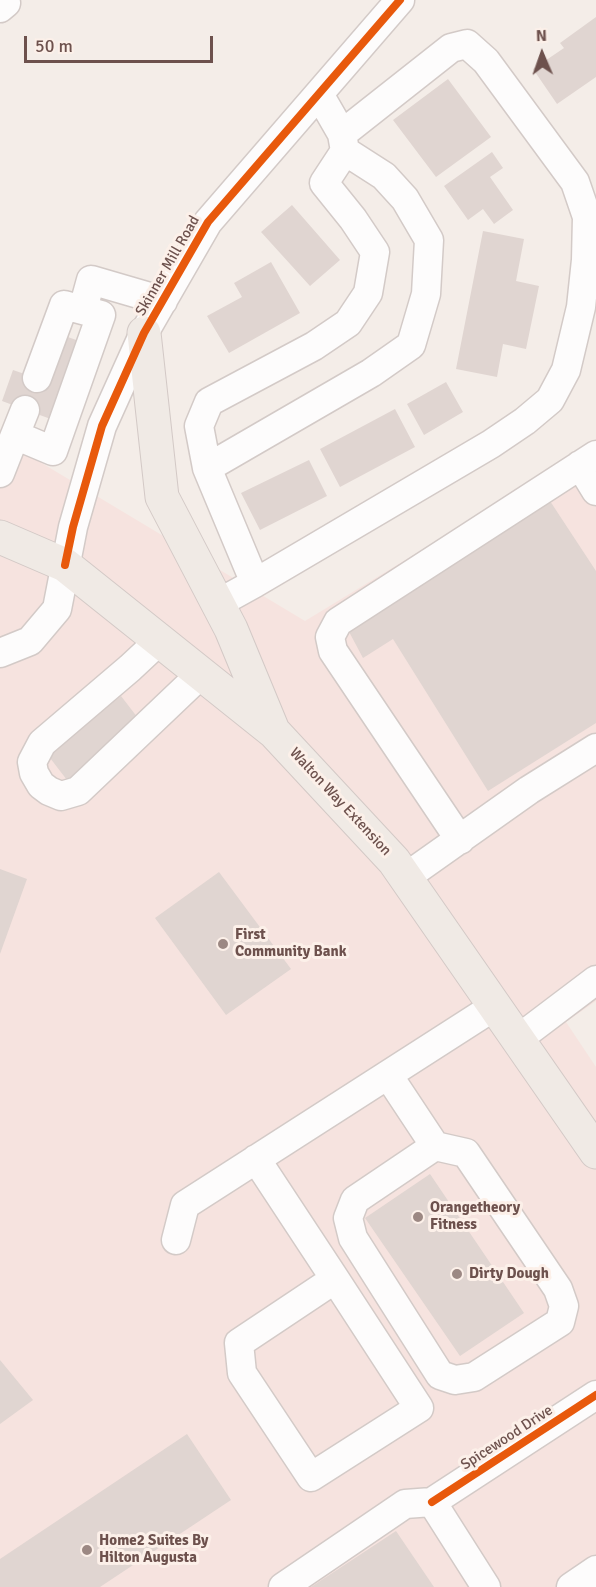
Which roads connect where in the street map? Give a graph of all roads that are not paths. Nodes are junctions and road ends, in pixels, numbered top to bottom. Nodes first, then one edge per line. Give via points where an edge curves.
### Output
1 (4, 0) edge
2 (400, 0) edge
3 (0, 8) edge
4 (319, 94) junction
5 (344, 143) junction
6 (163, 301) junction
7 (82, 309) junction
8 (144, 333) junction
9 (37, 378) dead end
10 (53, 451) junction
11 (588, 460) edge
12 (90, 467) junction
13 (207, 468) junction
14 (0, 473) edge
15 (596, 491) edge
16 (0, 537) edge
17 (65, 565) junction
18 (255, 583) junction
19 (217, 604) junction
20 (160, 640) junction
21 (0, 653) edge
22 (201, 674) junction
23 (274, 732) junction
24 (596, 748) edge
25 (460, 840) junction
26 (406, 877) junction
27 (596, 980) edge
28 (495, 1006) junction
29 (518, 1039) junction
30 (388, 1075) junction
31 (435, 1146) junction
32 (596, 1152) edge
33 (256, 1159) junction
34 (176, 1240) dead end
35 (335, 1280) junction
36 (596, 1395) edge
37 (432, 1502) junction
38 (596, 1570) edge
39 (283, 1587) edge
40 (486, 1587) edge
41 (571, 1587) edge

1 - 3 street via 6,3
2 - 4 street, Skinner Mill Road
4 - 5 street
4 - 6 street, Skinner Mill Road via 208,222
5 - 13 street via 324,183 375,252 368,293 348,323 314,346 209,402 199,426
5 - 13 street via 405,199 429,240 426,294 411,345
5 - 18 street via 451,48 467,44 486,60 575,182 587,217 581,308 566,369 550,400 491,444
6 - 7 street via 91,280
6 - 8 street, Skinner Mill Road
7 - 9 street via 64,305
7 - 10 street via 101,315
8 - 12 street, Skinner Mill Road via 102,426
8 - 19 main road via 162,497
10 - 12 street
10 - 14 street via 20,422
11 - 15 street
11 - 25 street via 338,622 330,637 333,651
12 - 17 street, Skinner Mill Road
13 - 18 street
16 - 17 main road, Walton Way Extension
17 - 20 main road, Walton Way Extension
17 - 21 street, Skinner Mill Road via 57,609 30,641
18 - 19 street
19 - 23 main road
20 - 22 main road, Walton Way Extension
20 - 22 street via 42,743 32,762 34,773 48,791 61,796 78,791
22 - 23 main road, Walton Way Extension
23 - 26 main road, Walton Way Extension
24 - 25 street
25 - 26 street
26 - 28 main road, Walton Way Extension
27 - 29 street
28 - 29 main road, Walton Way Extension
28 - 30 street
29 - 32 main road, Walton Way Extension
30 - 31 street
30 - 33 street
31 - 31 street via 466,1153 558,1289 564,1306 560,1322 474,1377 455,1380 440,1375 353,1238 348,1218 355,1200
33 - 34 street via 185,1205
33 - 35 street
35 - 35 street via 419,1408 311,1477 242,1373 239,1343
36 - 37 street, Spicewood Drive
37 - 39 street via 405,1504
37 - 40 street
38 - 41 street

